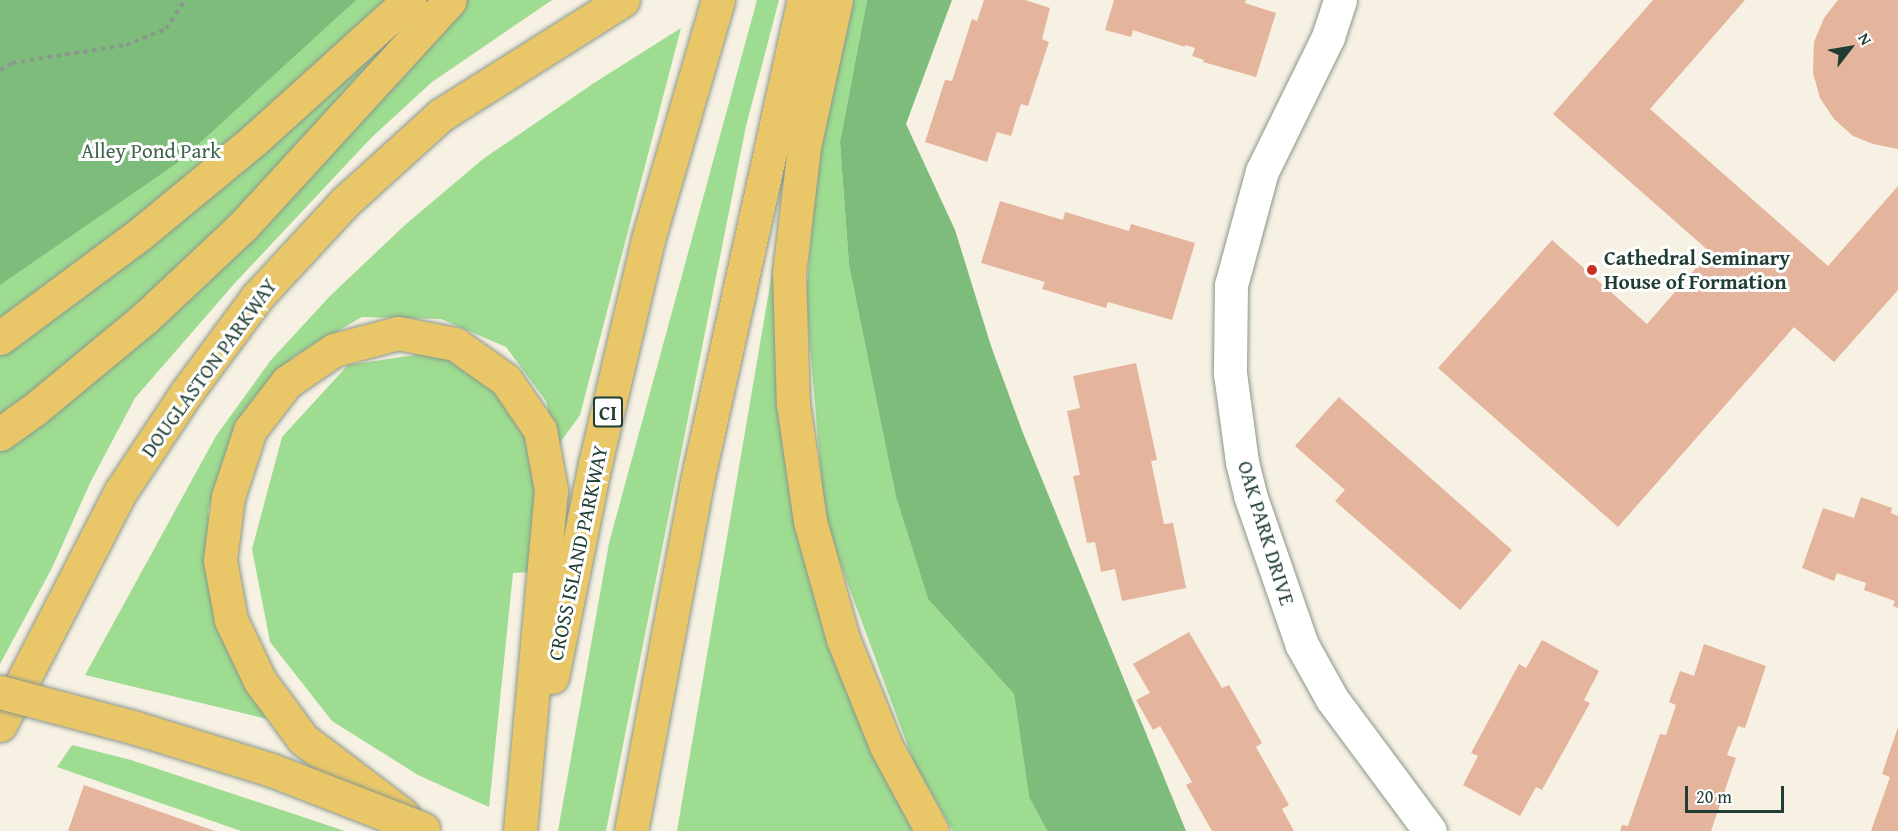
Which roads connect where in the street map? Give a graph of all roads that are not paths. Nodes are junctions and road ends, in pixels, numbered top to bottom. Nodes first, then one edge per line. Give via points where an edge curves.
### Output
1 (409, 0) edge
2 (450, 0) edge
3 (623, 0) edge
4 (718, 0) edge
5 (804, 0) edge
6 (836, 0) edge
7 (1340, 0) edge
8 (0, 338) edge
9 (0, 434) edge
10 (0, 692) edge
11 (0, 725) edge
12 (426, 830) edge
13 (520, 831) edge
14 (527, 831) edge
15 (632, 831) edge
16 (932, 831) edge
17 (1430, 831) edge

1 - 8 main road via 236,155 140,234
2 - 9 main road via 243,226 145,318 35,410
3 - 11 main road, DOUGLASTON PARKWAY via 441,115 345,202 257,297 120,491
4 - 14 main road, CROSS ISLAND PARKWAY / CI via 649,236 596,464 548,696
5 - 15 main road via 696,486
6 - 16 main road via 804,147 789,272 793,403 810,521 843,639 886,746
7 - 17 street, OAK PARK DRIVE via 1328,37 1262,171 1231,285 1230,373 1250,495 1302,645 1332,699
10 - 12 main road, bridge via 272,770
12 - 13 main road via 303,739 260,681 231,620 220,560 228,497 250,430 268,406 287,382 334,350 398,333 455,344 506,380 540,430 551,490

